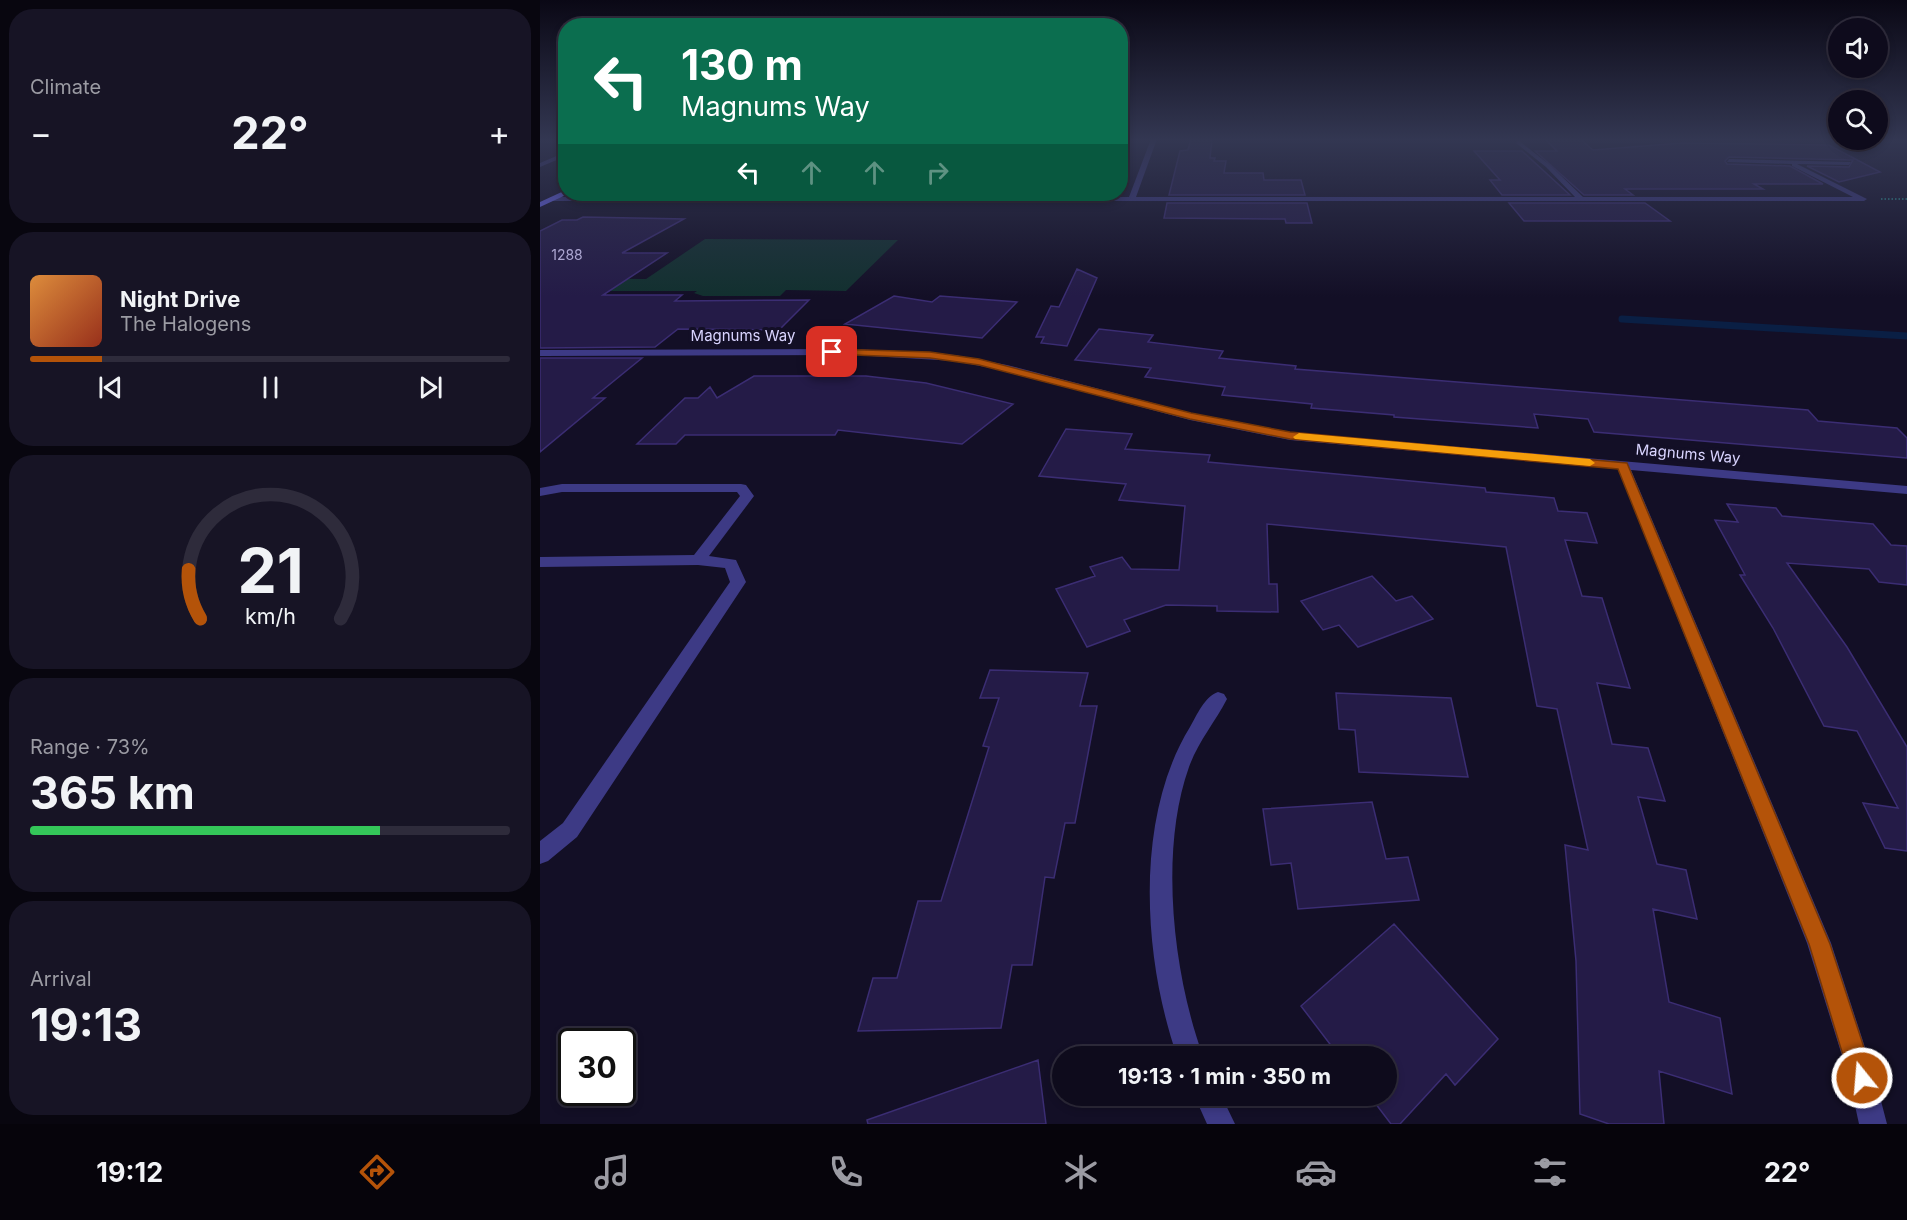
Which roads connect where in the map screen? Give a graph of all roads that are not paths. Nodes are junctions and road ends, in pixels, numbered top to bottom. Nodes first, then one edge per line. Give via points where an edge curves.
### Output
1 (1134, 191) edge
2 (1573, 191) edge
3 (1848, 191) edge
4 (558, 196) edge
5 (540, 199) edge
6 (551, 199) junction
7 (558, 199) edge
8 (1581, 199) junction
9 (1128, 200) edge
10 (1131, 200) junction
11 (540, 205) edge
12 (540, 353) edge
13 (1623, 465) junction
14 (1907, 490) edge
15 (540, 492) edge
16 (699, 560) junction
17 (540, 562) edge
18 (1218, 699) dead end
19 (540, 854) edge
20 (1187, 1046) edge
21 (1212, 1106) edge
22 (1221, 1124) edge
23 (1873, 1124) edge

1 - 10 street
2 - 8 street
3 - 8 street via 1864,199
4 - 6 main road
5 - 6 main road
6 - 7 street
6 - 11 main road
8 - 10 street
9 - 10 street
12 - 13 street, Magnums Way via 930,355 1007,368 1266,432
13 - 14 street, Magnums Way
13 - 23 street via 1819,944
15 - 16 street via 562,488 741,488 747,496
16 - 17 street
16 - 19 street via 731,564 738,582 570,830
18 - 20 street via 1188,746 1169,808 1162,887 1172,991
21 - 22 street

